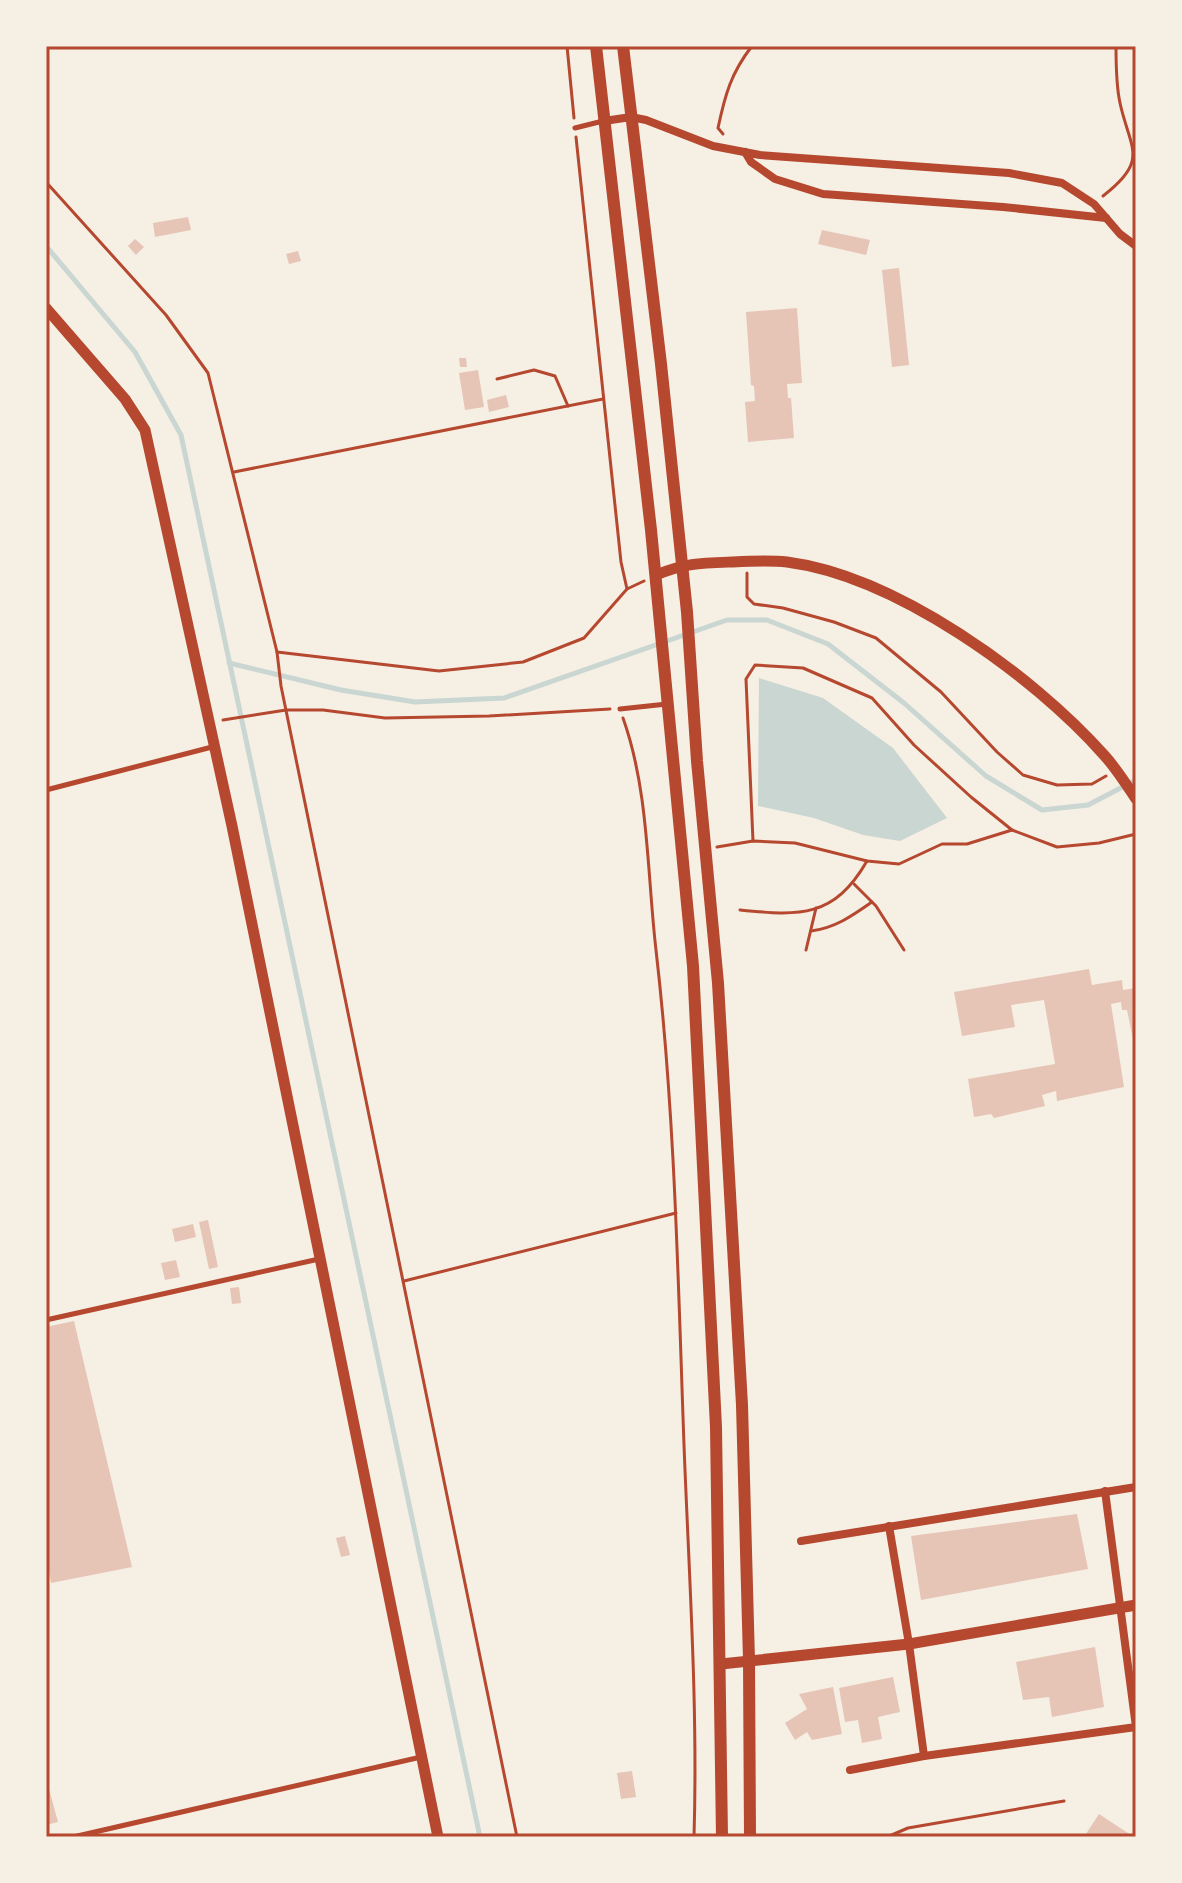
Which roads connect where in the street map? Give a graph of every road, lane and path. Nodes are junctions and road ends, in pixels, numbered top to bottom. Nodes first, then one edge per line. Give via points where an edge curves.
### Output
1 (567, 46) edge
2 (596, 46) edge
3 (623, 46) edge
4 (752, 46) edge
5 (1116, 46) edge
6 (631, 117) junction
7 (604, 121) junction
8 (575, 128) junction
9 (734, 150) junction
10 (745, 152) junction
11 (46, 182) edge
12 (1094, 204) junction
13 (1107, 218) junction
14 (1136, 246) edge
15 (46, 308) edge
16 (497, 379) dead end
17 (603, 399) junction
18 (568, 406) junction
19 (233, 472) junction
20 (747, 561) junction
21 (681, 564) junction
22 (656, 575) junction
23 (627, 589) junction
24 (277, 652) junction
25 (667, 704) junction
26 (620, 709) junction
27 (286, 710) junction
28 (229, 719) dead end
29 (213, 747) junction
30 (1117, 771) junction
31 (46, 790) edge
32 (1136, 799) edge
33 (1012, 830) junction
34 (1136, 834) edge
35 (753, 841) junction
36 (705, 849) junction
37 (867, 861) junction
38 (854, 884) junction
39 (872, 902) junction
40 (816, 908) junction
41 (740, 910) dead end
42 (811, 931) junction
43 (806, 950) dead end
44 (904, 950) dead end
45 (676, 1213) junction
46 (320, 1258) junction
47 (403, 1281) junction
48 (46, 1320) edge
49 (1136, 1487) edge
50 (1105, 1491) junction
51 (889, 1526) junction
52 (801, 1541) dead end
53 (1136, 1605) edge
54 (1119, 1608) junction
55 (909, 1644) junction
56 (749, 1660) junction
57 (721, 1664) junction
58 (422, 1756) junction
59 (924, 1756) junction
60 (850, 1770) dead end
61 (1064, 1801) dead end
62 (73, 1837) edge
63 (438, 1837) edge
64 (517, 1837) edge
65 (694, 1837) edge
66 (722, 1837) edge
67 (750, 1837) edge
68 (887, 1837) edge

1 - 8 path
2 - 7 main road
3 - 6 main road
4 - 9 path via 736,67 718,128
5 - 12 path via 1120,102 1134,145 1130,169
6 - 7 street
6 - 9 street
6 - 21 main road
7 - 8 lane
7 - 22 main road
8 - 17 path
9 - 10 street
10 - 12 street via 1009,173 1062,183
10 - 13 street via 775,179 823,194
11 - 19 path via 166,315 208,373
12 - 13 street
13 - 14 street
15 - 29 street via 125,399 145,430
16 - 18 path via 534,370 555,376
17 - 18 path
17 - 23 path
18 - 19 path
19 - 24 path
20 - 21 street
20 - 30 street via 788,562 828,571 933,618 1059,709
20 - 30 path via 747,597 754,604 834,622 876,638 941,692 1023,775 1057,785 1092,784
21 - 22 street
21 - 36 main road
22 - 23 path
22 - 25 main road
23 - 24 path via 584,638 523,662 439,671
24 - 27 path
25 - 26 lane
25 - 57 main road via 701,1096
26 - 27 path via 400,718
26 - 45 path via 633,746 644,821
27 - 28 path
27 - 47 path
29 - 31 lane
29 - 46 street
30 - 32 street
33 - 34 path via 1057,847
33 - 35 path via 914,745 872,698 803,668 755,665 746,679
33 - 37 path via 967,844 942,844 899,864
35 - 36 path
35 - 37 path via 795,843
36 - 56 main road via 718,983 741,1390
37 - 38 path
38 - 39 path
38 - 40 path
39 - 42 path via 846,920
39 - 44 path
40 - 41 path via 789,915
40 - 42 path
42 - 43 path
45 - 47 path
45 - 65 path via 697,1743
46 - 48 lane
46 - 58 street
47 - 64 path
49 - 50 street
50 - 51 street
50 - 54 street
51 - 52 street
51 - 55 street
53 - 54 street
54 - 55 street
54 - 59 street via 1136,1727
55 - 56 street
55 - 59 street
56 - 57 street
56 - 67 main road
57 - 66 main road
58 - 62 lane
58 - 63 street
59 - 60 street
61 - 68 path via 908,1828

